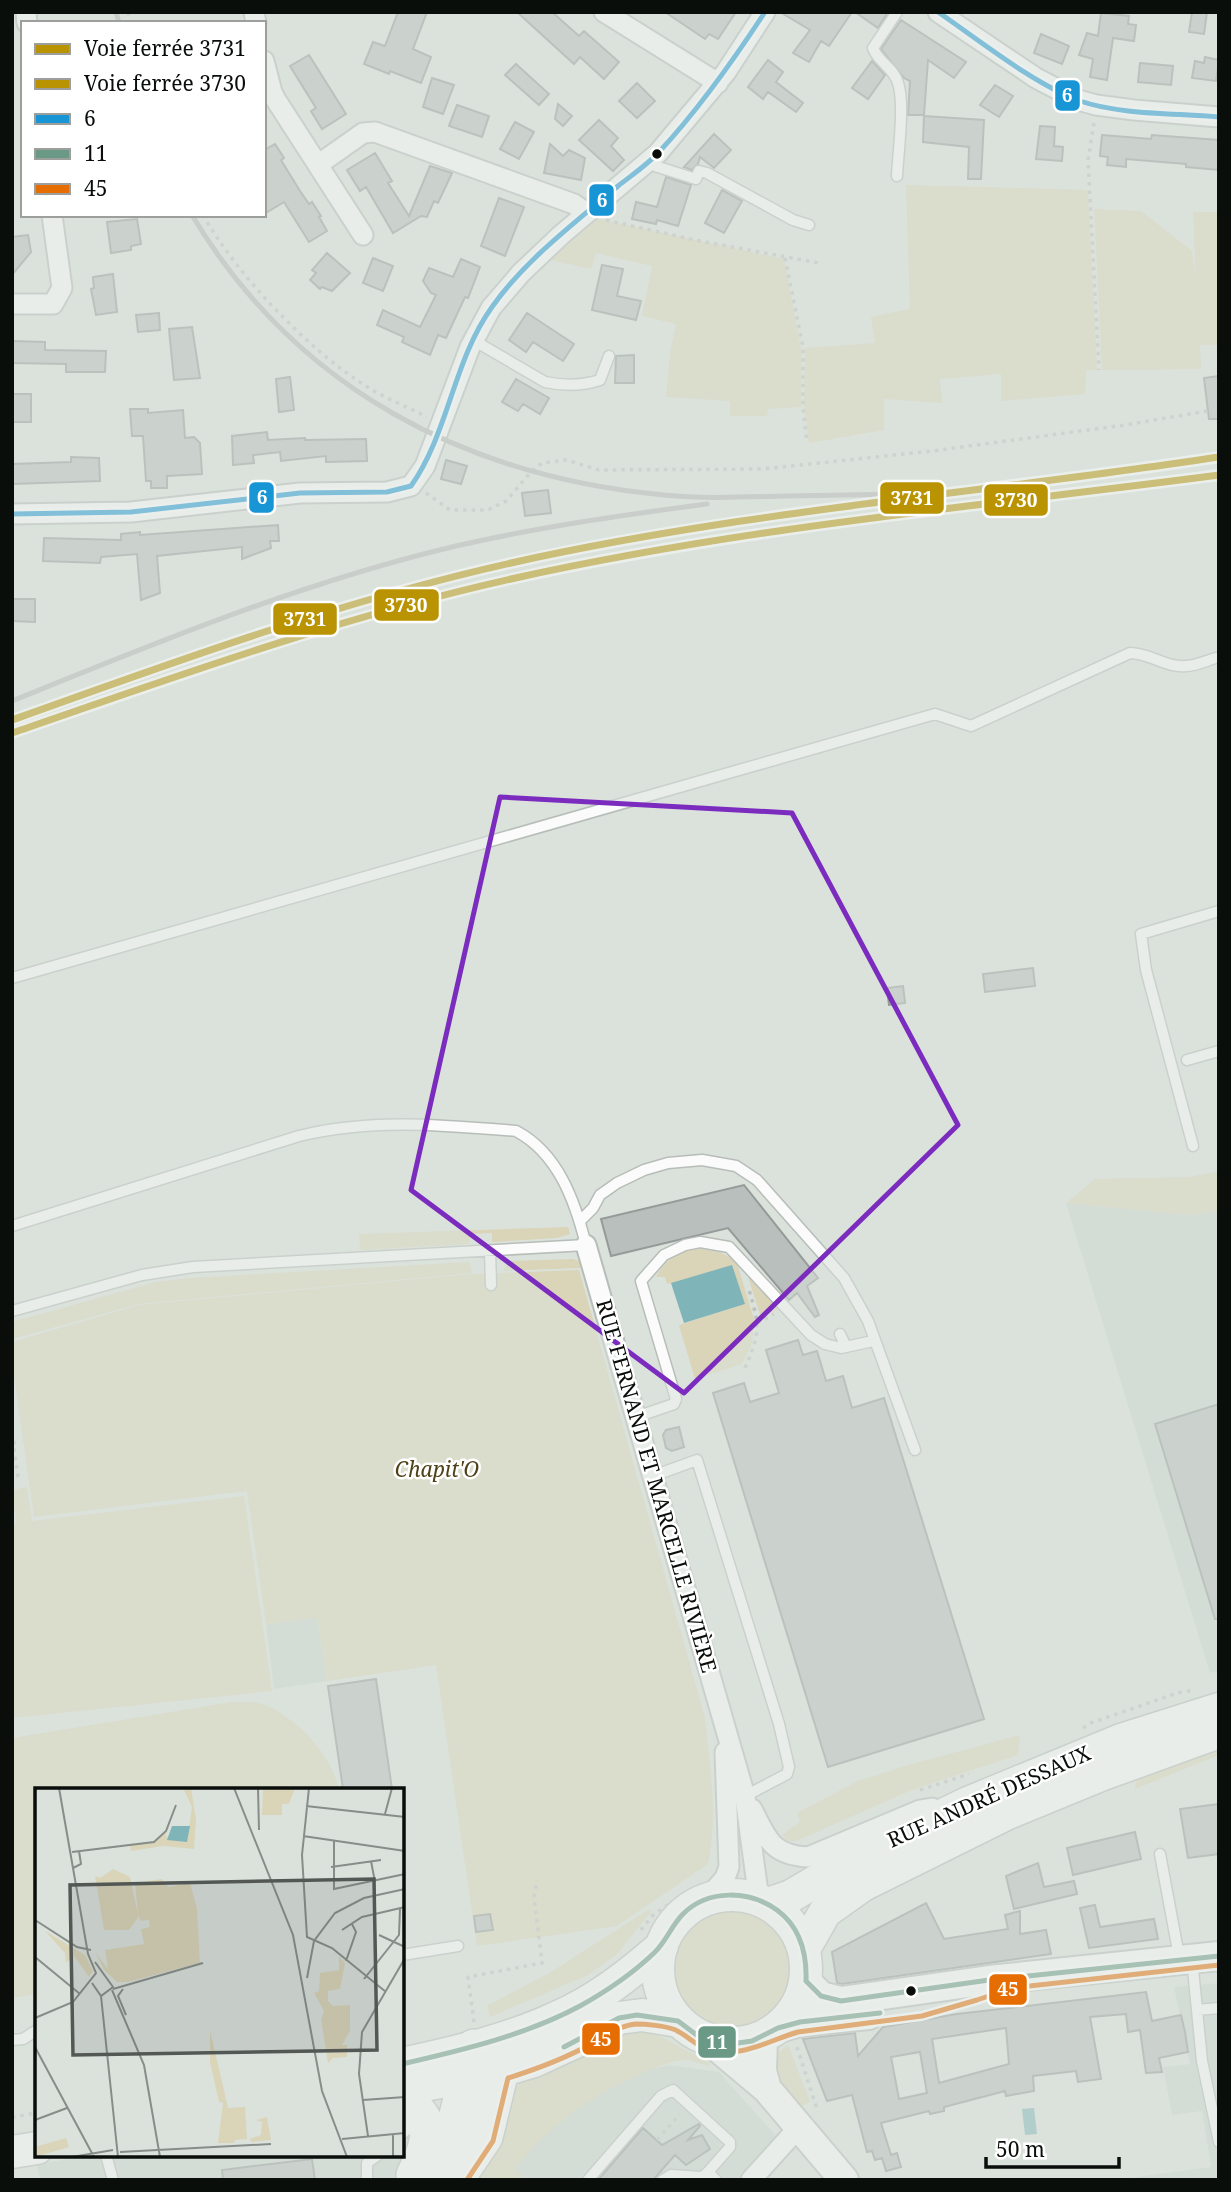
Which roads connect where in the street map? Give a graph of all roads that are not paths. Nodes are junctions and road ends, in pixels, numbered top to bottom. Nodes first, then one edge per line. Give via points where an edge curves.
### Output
1 (604, 12) edge
2 (765, 12) edge
3 (897, 12) edge
4 (938, 12) edge
5 (266, 69) edge
6 (718, 83) junction
7 (1219, 117) edge
8 (649, 161) junction
9 (319, 164) junction
10 (898, 176) dead end
11 (592, 216) junction
12 (52, 217) edge
13 (809, 225) dead end
14 (363, 235) dead end
15 (12, 304) edge
16 (473, 340) junction
17 (609, 356) dead end
18 (12, 514) edge
19 (1219, 657) edge
20 (1219, 911) edge
21 (12, 978) edge
22 (1219, 1051) edge
23 (1187, 1060) dead end
24 (1193, 1146) dead end
25 (580, 1222) junction
26 (12, 1226) edge
27 (586, 1245) junction
28 (490, 1251) junction
29 (491, 1285) dead end
30 (12, 1311) edge
31 (840, 1334) dead end
32 (873, 1341) junction
33 (846, 1347) junction
34 (636, 1417) junction
35 (915, 1450) dead end
36 (653, 1476) junction
37 (1219, 1709) edge
38 (724, 1727) junction
39 (1219, 1732) edge
40 (745, 1796) junction
41 (968, 1803) junction
42 (1160, 1854) dead end
43 (701, 1892) junction
44 (763, 1902) junction
45 (650, 1940) junction
46 (458, 1946) dead end
47 (804, 1949) junction
48 (404, 1955) edge
49 (1197, 1959) edge
50 (1010, 1979) junction
51 (806, 1981) junction
52 (1219, 2008) edge
53 (1198, 2010) junction
54 (678, 2021) junction
55 (35, 2031) edge
56 (779, 2035) junction
57 (12, 2040) edge
58 (710, 2041) junction
59 (474, 2049) junction
60 (404, 2064) edge
61 (501, 2071) junction
62 (767, 2089) junction
63 (408, 2109) edge
64 (809, 2121) junction
65 (35, 2127) edge
66 (12, 2131) edge
67 (1219, 2142) edge
68 (35, 2148) edge
69 (12, 2152) edge
70 (107, 2157) edge
71 (375, 2157) edge
72 (706, 2177) edge
73 (113, 2180) edge
74 (368, 2180) edge
75 (411, 2180) edge
76 (422, 2180) edge
77 (456, 2180) edge
78 (588, 2180) edge
79 (663, 2180) edge
80 (751, 2180) edge
81 (844, 2180) edge

1 - 6 street
2 - 6 street
3 - 10 lane via 873,48 899,85
4 - 7 street via 1036,78 1078,100
5 - 9 street via 272,92
6 - 8 street
8 - 11 street
8 - 13 lane via 696,179 699,171 707,173
9 - 11 street via 363,133 375,132 575,204
9 - 14 street
11 - 16 street via 505,291
12 - 15 street via 62,288 53,304
16 - 17 lane via 556,384 585,385 600,380
16 - 18 street via 425,466 405,489 300,493 131,512
19 - 21 lane via 1188,667 1130,653 971,726 935,714
20 - 24 lane via 1141,934 1146,970
22 - 23 lane
25 - 26 lane via 568,1187 529,1138 516,1131 413,1123 335,1127 299,1136
25 - 27 lane
25 - 32 lane via 600,1195 644,1170 702,1160 736,1166 757,1180 844,1278 868,1321
27 - 28 lane
27 - 34 street, RUE FERNAND ET MARCELLE RIVIÈRE
28 - 29 lane
28 - 30 lane via 192,1267 142,1275
31 - 33 lane
32 - 33 lane
32 - 35 lane
33 - 34 lane via 834,1347 811,1335 729,1247 685,1245 664,1255 641,1281 676,1399 667,1408
34 - 36 street, RUE FERNAND ET MARCELLE RIVIÈRE
36 - 38 street, RUE FERNAND ET MARCELLE RIVIÈRE
36 - 40 lane via 697,1460 779,1724 787,1774
37 - 41 main road, RUE ANDRÉ DESSAUX via 1121,1740
38 - 40 street, RUE FERNAND ET MARCELLE RIVIÈRE
38 - 43 street, RUE FERNAND ET MARCELLE RIVIÈRE via 729,1867 725,1878
39 - 47 main road, RUE ANDRÉ DESSAUX via 1008,1813 863,1885 825,1912
40 - 41 street via 766,1839 795,1857 808,1857 920,1810
40 - 44 street, RUE FERNAND ET MARCELLE RIVIÈRE
41 - 44 main road, RUE ANDRÉ DESSAUX via 861,1855 791,1896
42 - 49 lane
43 - 44 main road
43 - 45 main road via 672,1926
44 - 47 main road via 790,1923
45 - 54 main road via 668,2008
45 - 59 main road via 633,1971 599,1994 557,2018
46 - 48 lane
47 - 51 main road
49 - 50 main road
49 - 53 lane
50 - 51 main road via 841,2001 821,1996
50 - 56 main road via 921,2007 800,2022
51 - 56 main road
52 - 53 lane
53 - 67 lane via 1202,2061
54 - 58 main road
54 - 61 main road via 642,2015 619,2018 534,2061
55 - 57 lane
56 - 58 main road via 732,2044
56 - 62 main road via 762,2071
58 - 62 main road
59 - 60 main road
59 - 61 main road
59 - 63 main road
59 - 76 highway via 449,2147
61 - 77 highway via 485,2137
62 - 64 main road
63 - 75 highway via 428,2130 428,2145
64 - 80 street
64 - 81 main road
65 - 66 main road
68 - 69 main road
70 - 73 lane
71 - 74 lane via 367,2163
72 - 78 lane via 730,2142 673,2090 661,2096
72 - 79 lane via 671,2175

